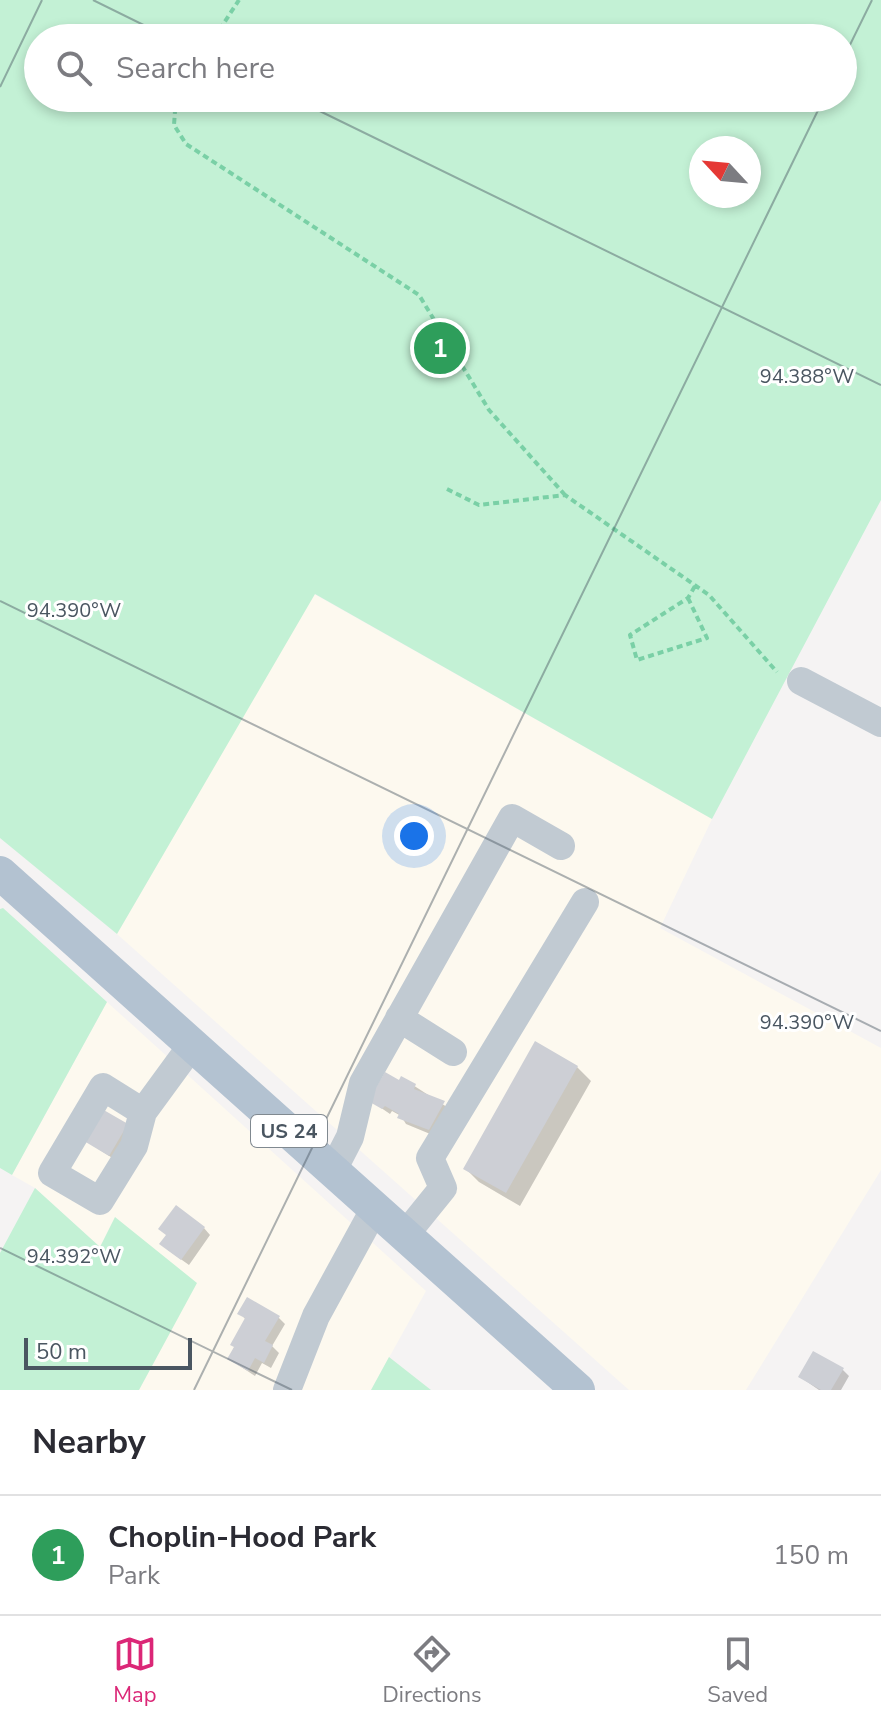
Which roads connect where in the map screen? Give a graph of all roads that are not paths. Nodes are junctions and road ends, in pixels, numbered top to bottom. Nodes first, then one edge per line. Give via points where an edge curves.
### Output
1 (790, 677) road end
2 (881, 723) edge
3 (561, 846) dead end
4 (0, 873) edge
5 (585, 902) dead end
6 (399, 1018) junction
7 (192, 1045) junction
8 (453, 1052) dead end
9 (143, 1112) dead end
10 (333, 1170) junction
11 (375, 1208) junction
12 (405, 1235) junction
13 (287, 1390) edge
14 (578, 1390) edge

1 - 2 street
3 - 6 street via 512,818
4 - 7 main road, US 24
5 - 12 street via 430,1158 443,1188
6 - 8 street
6 - 10 street via 363,1083 350,1137
7 - 9 street
7 - 10 main road, US 24
10 - 11 main road, US 24
11 - 12 main road, US 24
11 - 13 street via 316,1316
12 - 14 main road, US 24

